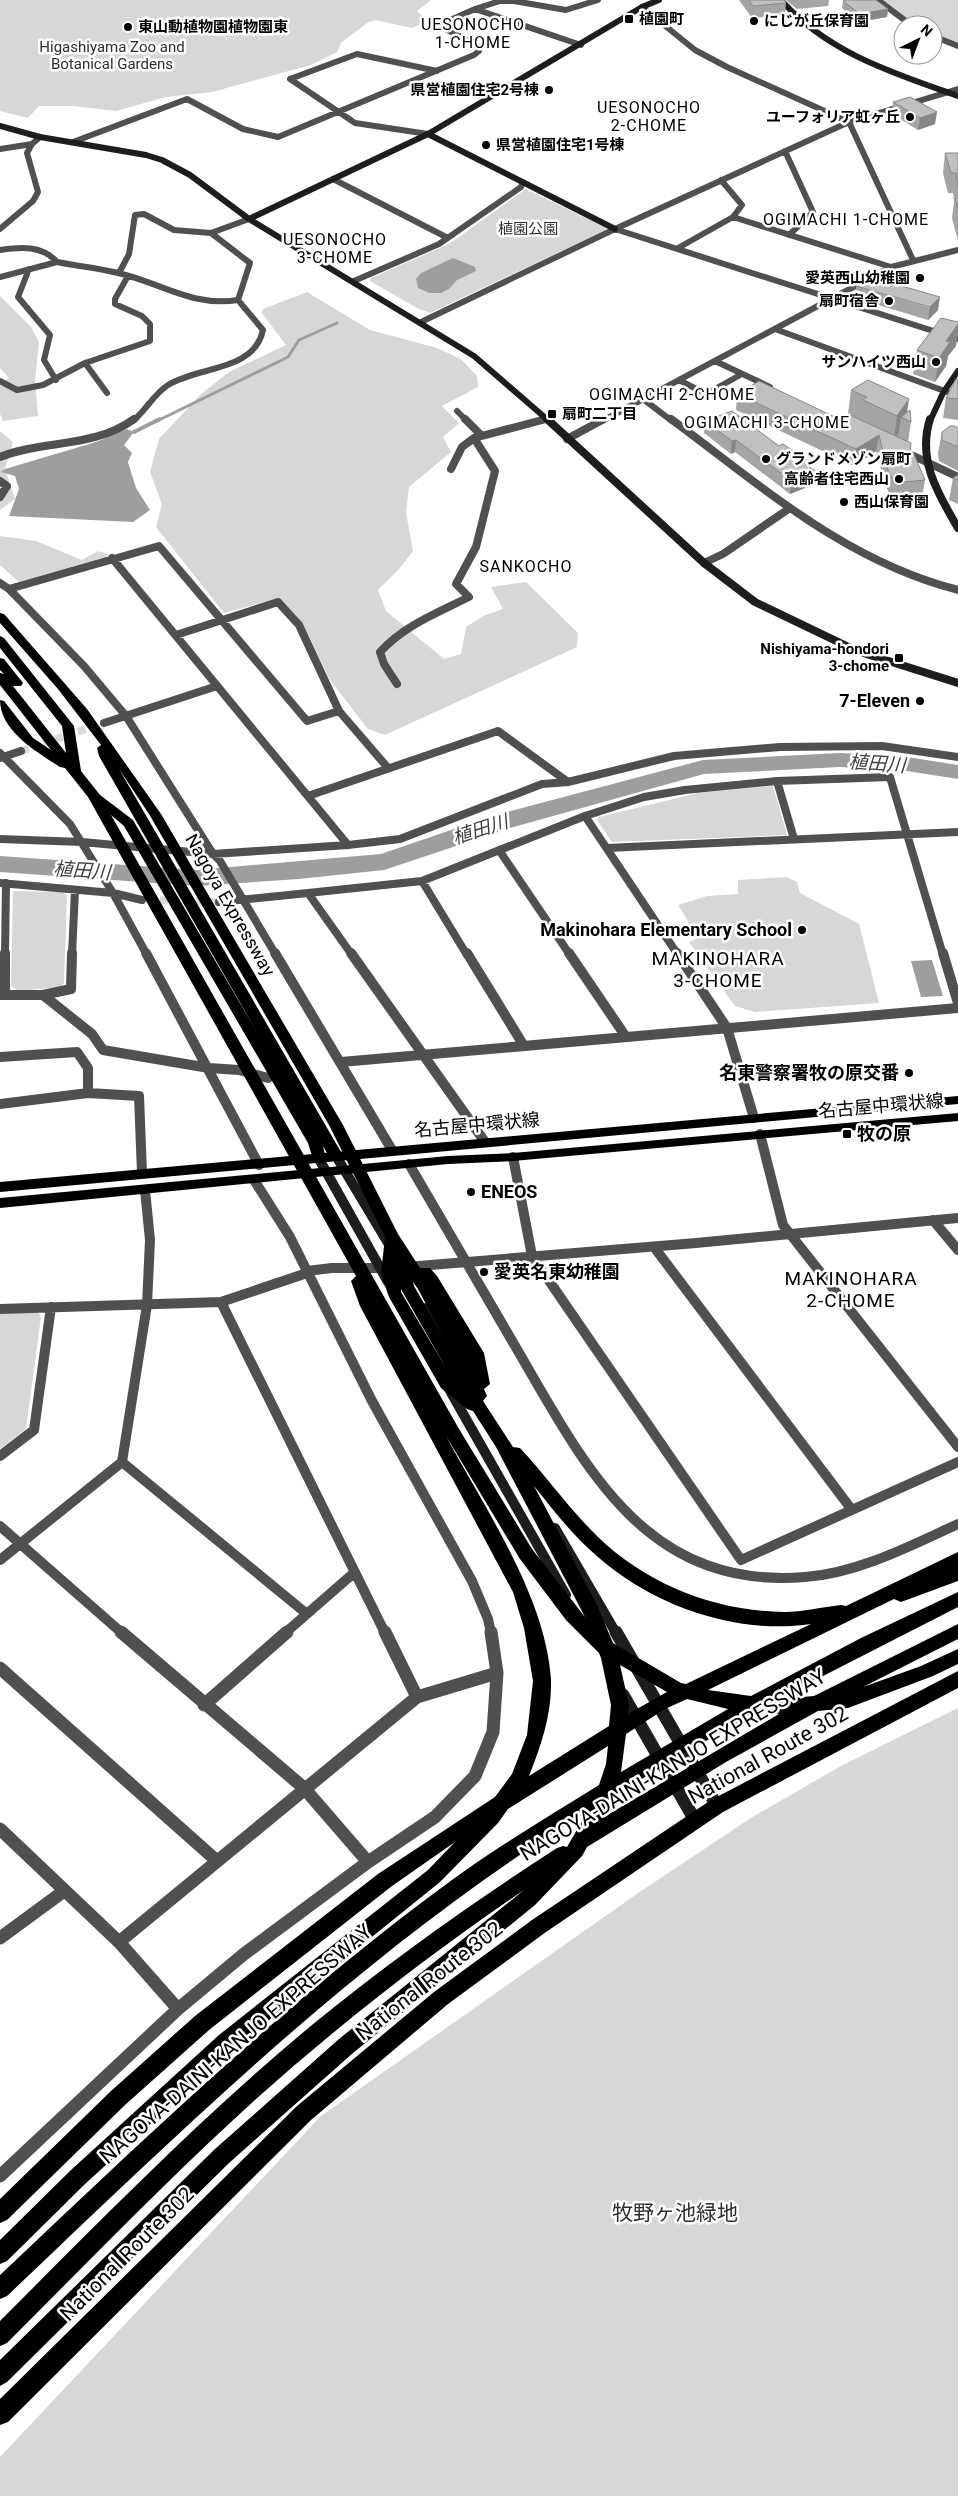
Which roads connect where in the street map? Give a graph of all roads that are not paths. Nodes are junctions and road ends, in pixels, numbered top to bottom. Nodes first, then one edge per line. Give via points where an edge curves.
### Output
1 (598, 0) edge
2 (659, 0) edge
3 (781, 0) edge
4 (878, 0) edge
5 (642, 7) junction
6 (475, 10) junction
7 (898, 15) edge
8 (943, 40) edge
9 (581, 45) junction
10 (958, 46) edge
11 (437, 71) junction
12 (958, 89) edge
13 (948, 92) junction
14 (958, 96) edge
15 (337, 112) junction
16 (849, 122) junction
17 (1, 127) edge
18 (428, 134) junction
19 (40, 137) junction
20 (73, 142) junction
21 (32, 144) junction
22 (0, 150) edge
23 (785, 151) junction
24 (333, 179) junction
25 (721, 180) junction
26 (523, 182) junction
27 (734, 217) junction
28 (249, 219) junction
29 (0, 229) edge
30 (614, 229) junction
31 (210, 233) junction
32 (789, 236) junction
33 (448, 238) junction
34 (678, 248) junction
35 (0, 250) edge
36 (958, 250) edge
37 (913, 260) junction
38 (57, 262) junction
39 (891, 268) junction
40 (29, 269) junction
41 (119, 273) junction
42 (128, 276) junction
43 (0, 277) edge
44 (354, 281) junction
45 (833, 299) junction
46 (238, 300) junction
47 (421, 322) junction
48 (774, 329) junction
49 (958, 339) edge
50 (715, 361) junction
51 (84, 364) junction
52 (958, 371) edge
53 (742, 374) junction
54 (56, 380) junction
55 (679, 380) junction
56 (0, 381) edge
57 (943, 390) junction
58 (777, 391) edge
59 (107, 392) dead end
60 (958, 396) edge
61 (643, 399) junction
62 (457, 410) dead end
63 (547, 419) junction
64 (477, 437) junction
65 (567, 439) junction
66 (893, 446) edge
67 (0, 457) edge
68 (928, 463) junction
69 (451, 469) dead end
70 (958, 477) edge
71 (0, 481) edge
72 (0, 497) edge
73 (790, 508) junction
74 (958, 528) edge
75 (112, 558) junction
76 (704, 563) junction
77 (0, 583) edge
78 (9, 590) junction
79 (958, 590) edge
80 (0, 616) edge
81 (222, 620) junction
82 (176, 635) junction
83 (0, 640) edge
84 (0, 651) edge
85 (0, 662) edge
86 (0, 678) edge
87 (958, 683) edge
88 (397, 684) dead end
89 (217, 686) junction
90 (0, 691) edge
91 (0, 704) edge
92 (339, 711) junction
93 (126, 716) junction
94 (101, 726) junction
95 (21, 751) tunnel mouth
96 (1, 756) edge
97 (958, 757) edge
98 (388, 768) junction
99 (75, 772) junction
100 (776, 781) junction
101 (568, 782) junction
102 (93, 795) junction
103 (308, 796) junction
104 (149, 816) junction
105 (585, 816) junction
106 (958, 832) edge
107 (908, 835) junction
108 (0, 838) edge
109 (794, 839) junction
110 (82, 842) junction
111 (348, 845) junction
112 (607, 848) junction
113 (499, 850) junction
114 (213, 854) junction
115 (422, 881) junction
116 (3, 883) edge
117 (111, 888) junction
118 (75, 890) junction
119 (308, 892) junction
120 (142, 900) tunnel mouth
121 (242, 900) junction
122 (219, 902) tunnel mouth
123 (3, 995) edge
124 (43, 995) junction
125 (958, 1003) edge
126 (958, 1008) edge
127 (727, 1028) junction
128 (626, 1037) junction
129 (524, 1046) junction
130 (422, 1055) junction
131 (0, 1057) edge
132 (341, 1062) junction
133 (209, 1068) junction
134 (268, 1078) dead end
135 (88, 1093) junction
136 (958, 1100) edge
137 (0, 1104) edge
138 (958, 1117) edge
139 (754, 1118) junction
140 (309, 1120) junction
141 (760, 1134) junction
142 (485, 1142) junction
143 (392, 1150) junction
144 (336, 1156) junction
145 (513, 1157) junction
146 (319, 1159) junction
147 (409, 1164) junction
148 (258, 1165) junction
149 (346, 1172) junction
150 (142, 1174) junction
151 (326, 1174) junction
152 (254, 1180) junction
153 (0, 1187) edge
154 (145, 1190) junction
155 (0, 1203) edge
156 (958, 1218) edge
157 (933, 1220) junction
158 (392, 1236) junction
159 (790, 1236) junction
160 (654, 1247) junction
161 (349, 1248) junction
162 (958, 1250) edge
163 (532, 1256) junction
164 (467, 1263) junction
165 (403, 1267) junction
166 (380, 1268) junction
167 (307, 1272) junction
168 (221, 1302) junction
169 (147, 1305) junction
170 (51, 1307) junction
171 (0, 1309) edge
172 (488, 1418) junction
173 (502, 1442) junction
174 (958, 1447) edge
175 (0, 1456) edge
176 (122, 1462) junction
177 (958, 1462) edge
178 (852, 1510) junction
179 (958, 1524) edge
180 (0, 1526) edge
181 (20, 1543) junction
182 (958, 1559) edge
183 (0, 1560) edge
184 (741, 1560) junction
185 (355, 1572) junction
186 (958, 1573) edge
187 (734, 1574) junction
188 (958, 1599) edge
189 (307, 1614) junction
190 (958, 1631) edge
191 (958, 1656) edge
192 (0, 1668) edge
193 (497, 1673) junction
194 (958, 1679) edge
195 (417, 1696) junction
196 (204, 1705) junction
197 (663, 1712) junction
198 (640, 1725) junction
199 (304, 1788) junction
200 (714, 1800) junction
201 (692, 1814) junction
202 (0, 1829) edge
203 (217, 1862) junction
204 (368, 1862) junction
205 (64, 1891) junction
206 (0, 1938) edge
207 (119, 1942) junction
208 (178, 2009) junction
209 (0, 2176) edge
210 (0, 2213) edge
211 (0, 2254) edge
212 (0, 2289) edge
213 (0, 2336) edge
214 (0, 2375) edge
215 (0, 2414) edge

1 - 6 street via 566,10 500,1
2 - 5 street
3 - 13 street via 797,19 827,41 863,59
4 - 7 street
5 - 9 street
5 - 16 street via 695,50
6 - 9 street
6 - 11 street via 445,25 446,29 479,47 479,51
8 - 10 street
9 - 18 street
11 - 15 street
11 - 15 street via 358,54 290,79
12 - 13 street
13 - 14 street
13 - 16 street
15 - 18 street via 367,126
15 - 20 street via 278,138 265,137 187,99
16 - 23 street
16 - 37 street
17 - 19 street
18 - 24 street
18 - 26 street
19 - 20 street
19 - 21 street
20 - 28 street via 162,160 190,175
21 - 22 street
21 - 29 street via 27,153 38,192
23 - 25 street
23 - 32 street via 813,212
24 - 28 street
24 - 33 street
25 - 27 street via 742,205
25 - 30 street
26 - 30 street
26 - 33 street via 521,187
27 - 32 street
27 - 34 street
28 - 31 street
28 - 44 street
30 - 34 street
30 - 47 street
31 - 41 street via 174,230 144,214 135,215 129,254
31 - 46 street via 250,263
32 - 39 street
33 - 44 street
34 - 45 street
35 - 38 street via 22,246 39,249 53,256
36 - 37 street
37 - 39 street
38 - 40 street
38 - 41 street
39 - 45 street
40 - 43 street
40 - 54 street via 18,297 45,325 50,335 44,360
41 - 42 street
42 - 46 street via 202,301
42 - 51 street via 115,304 142,316 150,324 150,341
44 - 47 street
45 - 48 street
45 - 49 street
46 - 67 street via 263,330 264,336 252,352 233,363 173,382 161,389 142,415 124,425 67,444 28,449
47 - 63 street via 474,356
48 - 50 street
48 - 57 street
50 - 53 street
50 - 55 street
51 - 54 street
51 - 59 street
52 - 57 street
53 - 55 street via 706,394
53 - 58 street
54 - 56 street via 43,386 17,390
55 - 61 street
57 - 60 street
57 - 68 street via 926,426
61 - 65 street
61 - 73 street
62 - 64 street
63 - 64 street
63 - 65 street
64 - 69 street via 462,447
64 - 88 street via 495,471 476,547 456,584 469,597 417,622 394,637 380,652
65 - 76 street
66 - 68 street
68 - 70 street
68 - 74 street via 930,478
71 - 72 street via 7,486
73 - 76 street via 723,554
73 - 79 street via 854,552 916,579
75 - 78 street
75 - 81 street via 159,546
75 - 82 street
76 - 87 street via 755,602 839,643
77 - 78 street
78 - 93 street via 84,666
80 - 94 highway
81 - 82 street
81 - 92 street via 307,721
81 - 92 street via 278,602 299,625
82 - 89 street
83 - 99 highway via 68,726
84 - 99 highway via 61,728
85 - 99 highway via 53,732
86 - 99 highway
89 - 93 street
89 - 103 street
90 - 99 highway via 37,740
91 - 99 highway via 29,741
92 - 98 street
93 - 94 street
93 - 114 street
94 - 104 highway via 105,756
95 - 96 street
96 - 110 street via 70,824
97 - 101 street via 882,746 736,750 674,756
98 - 101 street via 498,731
98 - 103 street
99 - 102 highway
100 - 105 street via 685,790 644,798
100 - 107 street via 890,777
100 - 109 street
101 - 111 street via 542,784 400,839
102 - 140 highway via 129,823
102 - 161 highway
103 - 111 street
104 - 140 highway
104 - 158 highway, Nagoya Expressway via 336,1125
105 - 112 street
105 - 113 street
106 - 107 street
107 - 109 street
107 - 125 street
108 - 110 street
109 - 112 street
110 - 114 street
110 - 117 street
111 - 114 street
112 - 127 street
113 - 115 street
113 - 128 street
114 - 121 street
115 - 119 street
115 - 129 street
116 - 118 street
116 - 123 street
117 - 118 street
117 - 120 street
117 - 133 street
118 - 124 street via 72,989
119 - 121 street
119 - 130 street
121 - 122 street
121 - 132 street
123 - 124 street
124 - 133 street via 92,1034 104,1050
126 - 127 street
127 - 128 street
127 - 139 street
128 - 129 street
129 - 130 street
130 - 132 street
130 - 142 street
131 - 135 street via 77,1052 88,1068
132 - 143 street
133 - 134 street via 239,1070
133 - 148 street
135 - 137 street
135 - 150 street via 139,1096
136 - 139 main road, 名古屋中環状線
138 - 141 main road, 名古屋中環状線
139 - 142 main road, 名古屋中環状線
140 - 144 highway
140 - 146 highway
141 - 145 main road, 名古屋中環状線
141 - 159 street via 783,1225
142 - 143 main road, 名古屋中環状線
143 - 144 main road, 名古屋中環状線
144 - 146 main road, 名古屋中環状線
144 - 149 street
145 - 147 main road, 名古屋中環状線
145 - 163 street
146 - 148 main road, 名古屋中環状線
146 - 151 street
147 - 149 main road, 名古屋中環状線
147 - 164 street
148 - 150 main road, 名古屋中環状線
149 - 151 main road, 名古屋中環状線
149 - 165 street
150 - 153 main road, 名古屋中環状線
151 - 152 main road, 名古屋中環状線
151 - 166 street
152 - 154 main road, 名古屋中環状線
152 - 167 street via 290,1237
154 - 155 main road, 名古屋中環状線
154 - 169 street via 150,1240
156 - 157 street
157 - 159 street
157 - 162 street
158 - 172 highway, Nagoya Expressway via 466,1361
158 - 172 highway via 389,1274 394,1293 447,1384
159 - 160 street
159 - 174 street
160 - 163 street
160 - 178 street
161 - 191 highway via 526,1554 572,1616 604,1646 677,1689 716,1700 776,1707 848,1700
161 - 211 highway via 368,1306 521,1592 533,1628 542,1681 536,1735 519,1778 492,1817 434,1876 226,2042 78,2177
163 - 164 street
163 - 184 street
164 - 165 street
164 - 187 street via 595,1480 624,1512 685,1558
165 - 166 street
165 - 197 street
166 - 167 street
166 - 198 street
167 - 168 street
167 - 193 street via 372,1401 472,1581 488,1619
168 - 169 street
168 - 185 street
169 - 170 street
169 - 176 street
170 - 171 street
170 - 175 street via 34,1430
172 - 173 highway
173 - 186 highway via 603,1552 644,1581 688,1602 739,1616 786,1619 855,1610 932,1585
173 - 214 highway via 591,1610 610,1658 620,1705 614,1764 602,1803 576,1850 528,1899 346,2046 222,2156
176 - 181 street
176 - 189 street
177 - 178 street
178 - 184 street
179 - 187 street via 885,1556 810,1576
180 - 181 street
181 - 183 street
181 - 196 street
182 - 197 highway via 734,1670
184 - 187 street
185 - 189 street
185 - 195 street
188 - 212 highway, NAGOYA-DAINI-KANJO EXPRESSWAY via 696,1734 458,1886 266,2041
189 - 196 street
190 - 213 highway, NAGOYA-DAINI-KANJO EXPRESSWAY via 795,1716 619,1818 485,1904 284,2061 184,2152
192 - 203 street
193 - 195 street
193 - 204 street via 493,1732 475,1776 435,1817
194 - 200 highway, National Route 302
195 - 199 street
196 - 199 street
197 - 198 highway
197 - 200 street
198 - 201 street
198 - 210 highway via 449,1836 298,1946 202,2023 118,2098
199 - 203 street
199 - 204 street
200 - 201 highway, National Route 302
201 - 215 highway, National Route 302 via 441,1998 304,2112
202 - 205 street
203 - 207 street
204 - 208 street via 244,1954
205 - 206 street
205 - 207 street
207 - 208 street
208 - 209 street

